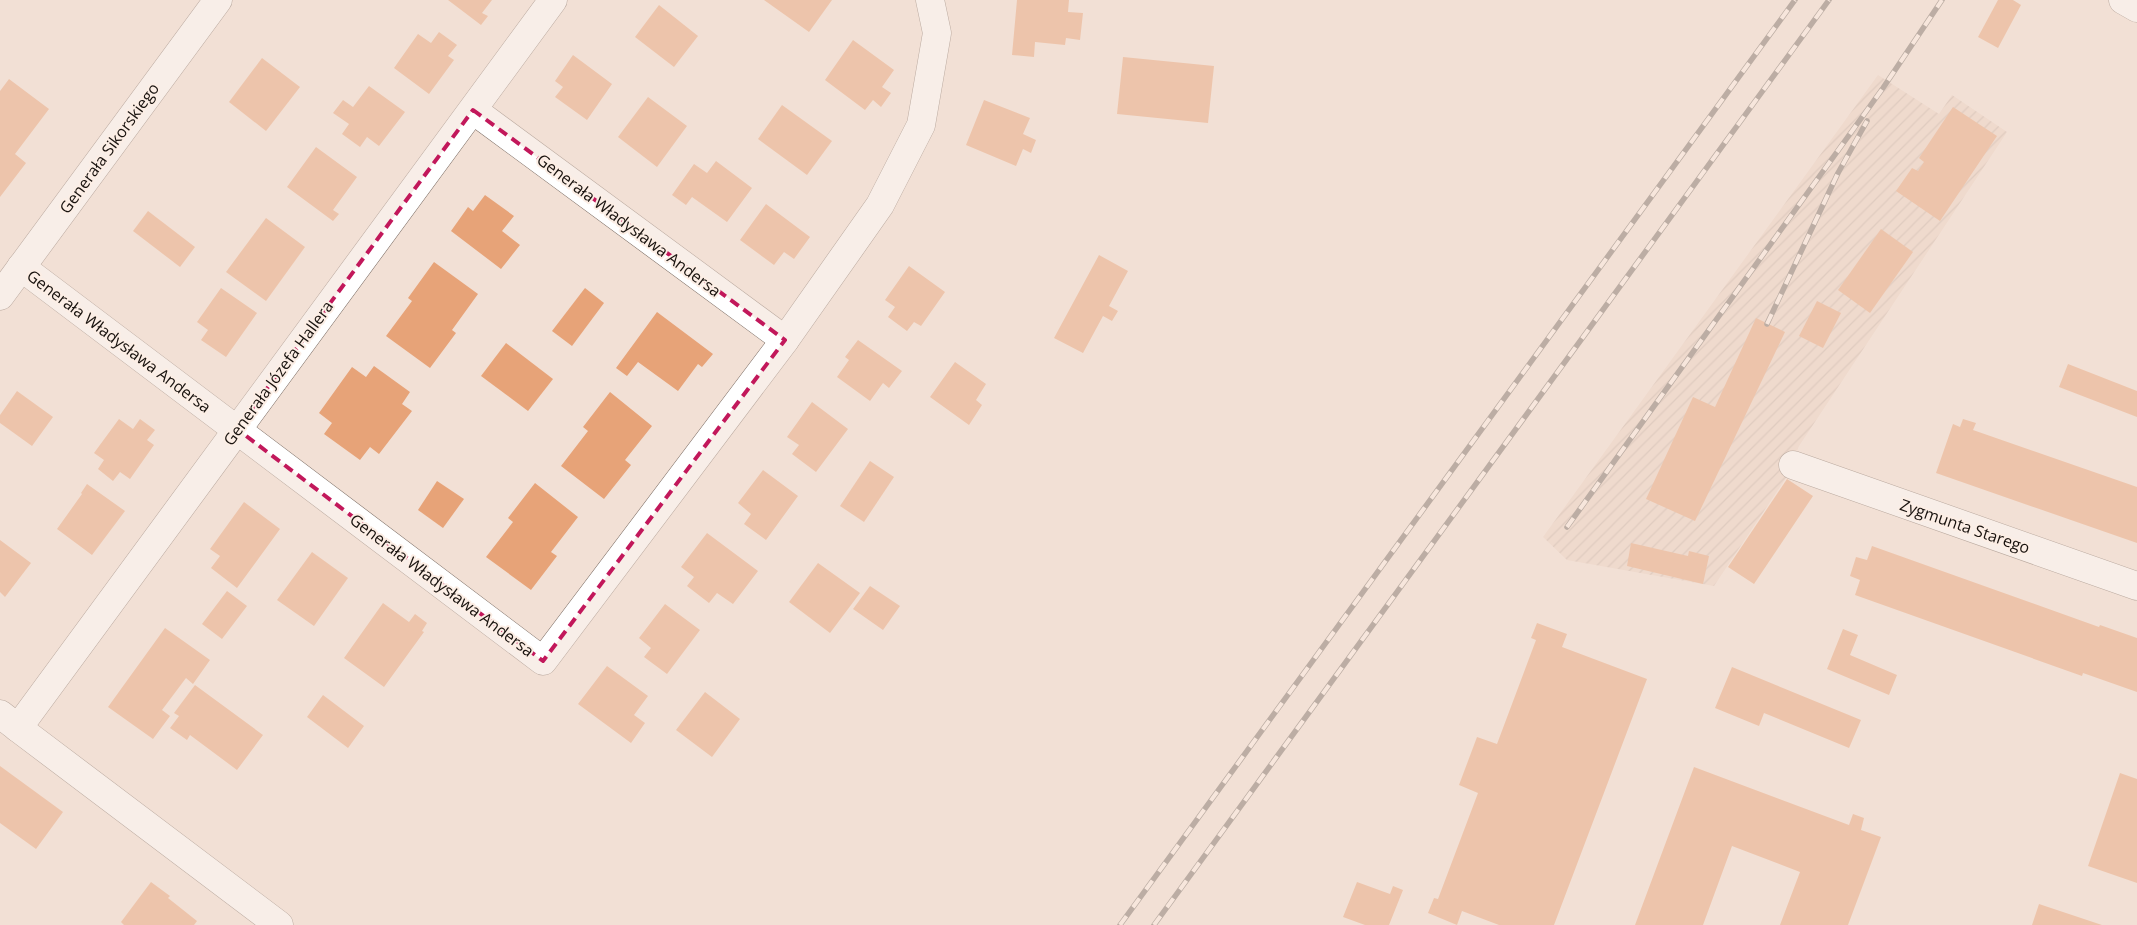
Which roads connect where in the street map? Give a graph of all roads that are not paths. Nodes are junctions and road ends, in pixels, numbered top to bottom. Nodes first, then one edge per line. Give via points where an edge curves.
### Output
1 (218, 0) edge
2 (553, 0) edge
3 (930, 0) edge
4 (2123, 0) edge
5 (2137, 8) edge
6 (473, 110) junction
7 (21, 267) junction
8 (0, 296) edge
9 (785, 340) junction
10 (237, 429) junction
11 (1793, 465) dead end
12 (2137, 586) edge
13 (9, 721) edge
14 (279, 925) edge

1 - 7 street, Generała Sikorskiego
2 - 6 street, Generała Józefa Hallera
3 - 9 street, Generała Władysława Andersa via 937,33 920,124 880,206
4 - 5 street
6 - 9 street, Generała Władysława Andersa
6 - 10 street, Generała Józefa Hallera
7 - 8 street, Generała Sikorskiego
7 - 10 street, Generała Władysława Andersa
9 - 10 street, Generała Władysława Andersa via 543,661
10 - 13 street, Generała Józefa Hallera
11 - 12 street, Zygmunta Starego
13 - 14 street

